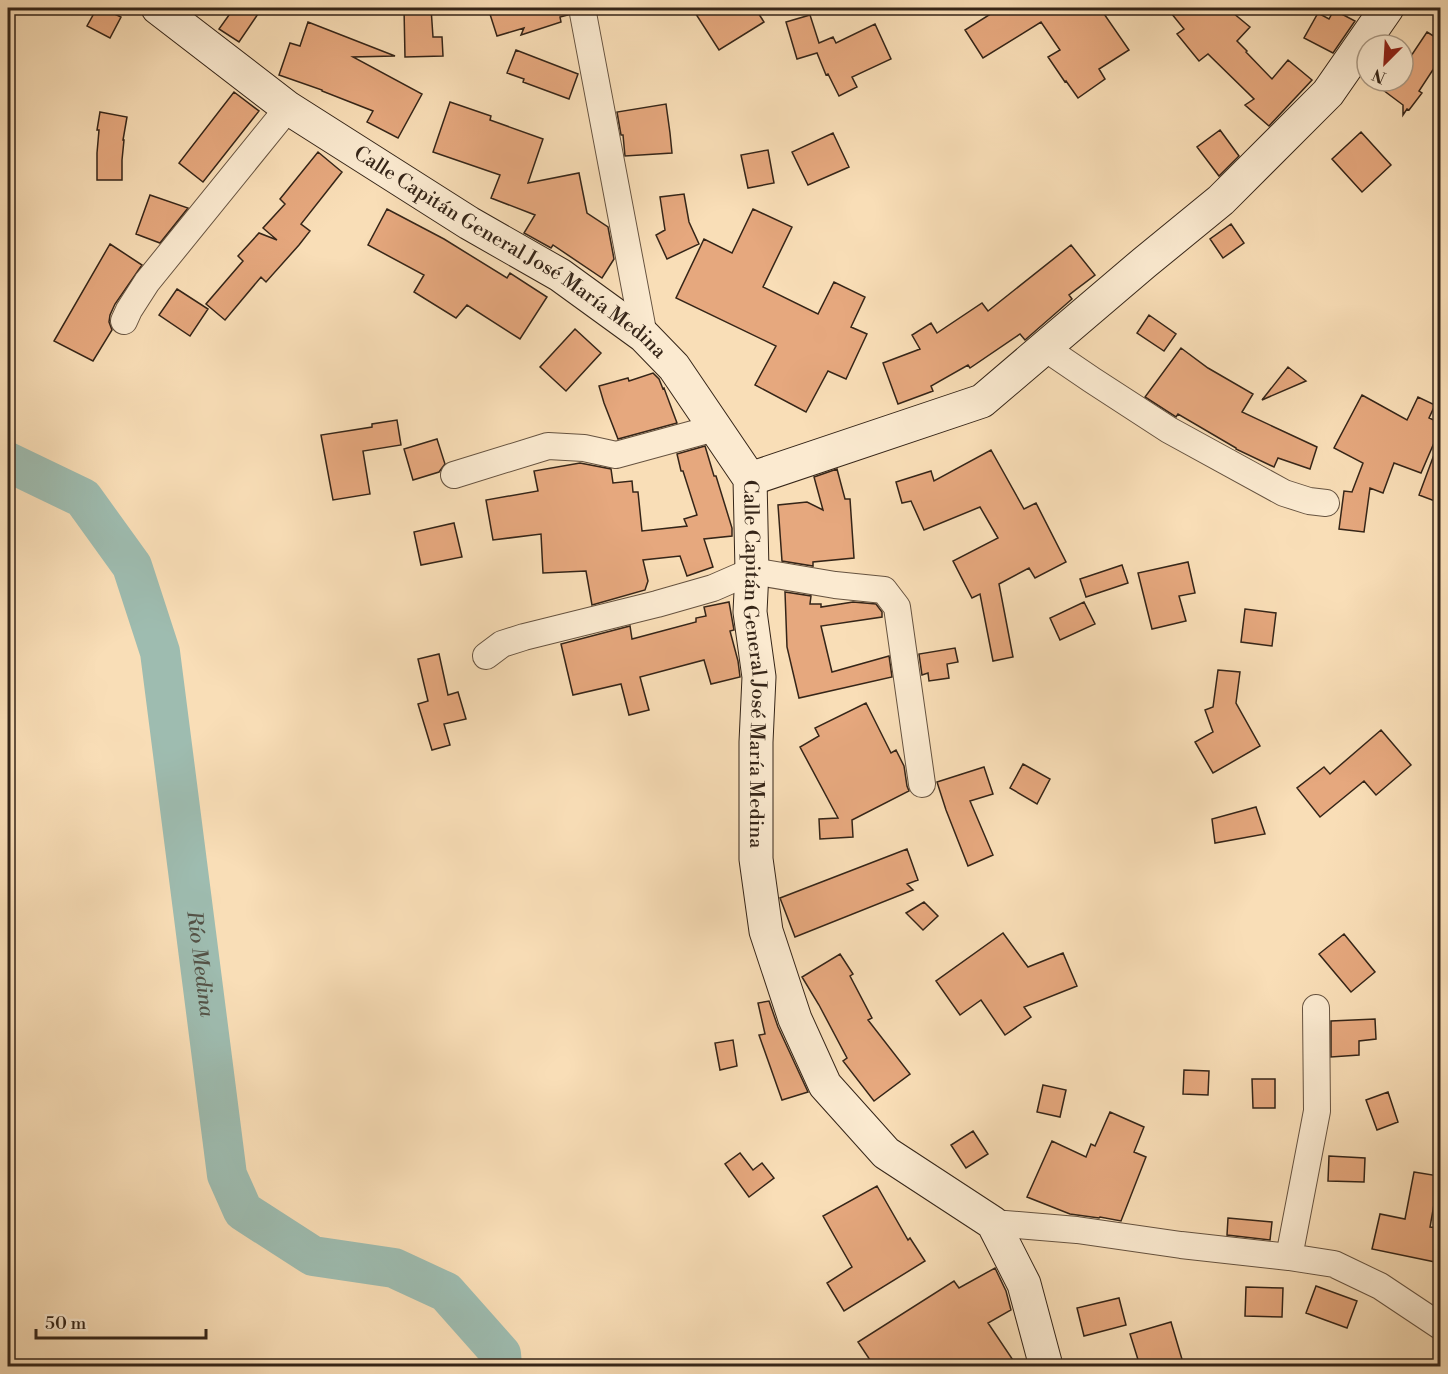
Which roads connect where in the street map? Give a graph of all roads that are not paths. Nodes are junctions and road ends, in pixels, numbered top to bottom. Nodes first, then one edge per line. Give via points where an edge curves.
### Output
1 (158, 8) edge
2 (582, 8) edge
3 (1388, 8) edge
4 (288, 108) junction
5 (124, 321) dead end
6 (644, 336) junction
7 (1045, 348) junction
8 (716, 428) junction
9 (454, 475) dead end
10 (750, 479) junction
11 (1326, 503) dead end
12 (752, 571) junction
13 (486, 656) dead end
14 (922, 784) dead end
15 (1316, 1008) dead end
16 (993, 1223) junction
17 (1289, 1257) junction
18 (1440, 1326) edge
19 (1046, 1366) edge

1 - 4 street, Calle Capitán General José María Medina
2 - 6 street
3 - 7 street via 1328,93 1221,200
4 - 5 street via 147,282
4 - 6 street, Calle Capitán General José María Medina via 469,223 560,275
6 - 8 street, Calle Capitán General José María Medina via 674,367
7 - 10 street via 982,401
7 - 11 street via 1169,430 1284,493
8 - 9 street via 616,455 548,446
8 - 10 street, Calle Capitán General José María Medina
10 - 12 street, Calle Capitán General José María Medina
12 - 13 street via 680,598 502,644
12 - 14 street via 884,590 897,607
12 - 16 street, Calle Capitán General José María Medina via 750,612 759,677 756,859 766,931 795,1019 825,1085 886,1153
15 - 17 street via 1317,1111
16 - 17 street
16 - 19 street, Calle Capitán General José María Medina via 1024,1284
17 - 18 street via 1334,1264 1380,1286

